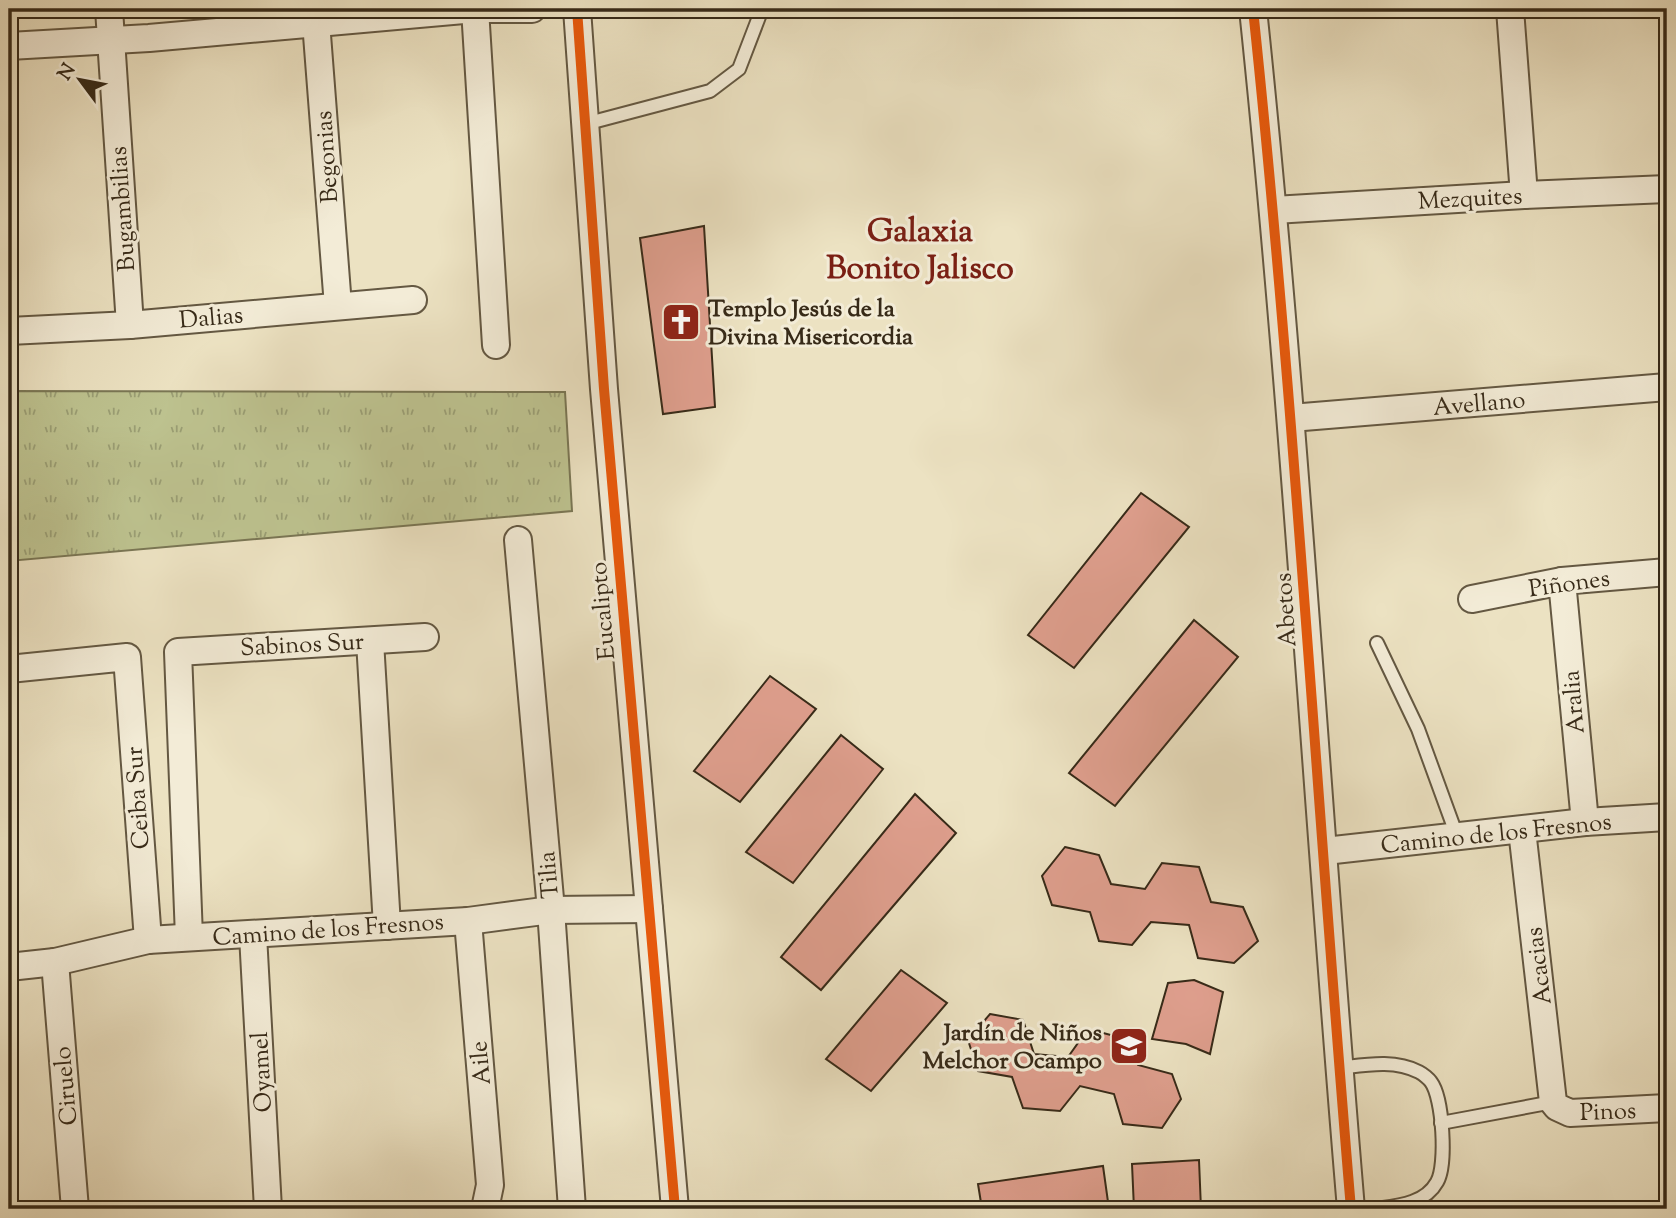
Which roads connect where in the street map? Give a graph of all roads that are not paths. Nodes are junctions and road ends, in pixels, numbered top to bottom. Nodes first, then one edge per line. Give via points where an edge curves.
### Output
1 (109, 9) edge
2 (475, 9) edge
3 (533, 9) edge
4 (577, 9) edge
5 (762, 9) edge
6 (1252, 9) edge
7 (1510, 9) edge
8 (315, 16) edge
9 (111, 40) junction
10 (9, 46) edge
11 (586, 124) junction
12 (1667, 189) edge
13 (1524, 195) junction
14 (1274, 210) junction
15 (413, 300) dead end
16 (338, 306) junction
17 (130, 325) junction
18 (9, 331) edge
19 (496, 345) dead end
20 (1667, 387) edge
21 (1291, 418) junction
22 (518, 540) dead end
23 (1667, 572) edge
24 (1562, 581) junction
25 (1472, 598) dead end
26 (425, 637) dead end
27 (370, 641) junction
28 (1377, 643) dead end
29 (9, 669) edge
30 (1667, 817) edge
31 (1585, 822) junction
32 (1522, 830) junction
33 (1457, 836) junction
34 (1325, 851) junction
35 (551, 909) junction
36 (649, 909) junction
37 (468, 921) junction
38 (387, 926) junction
39 (253, 935) junction
40 (189, 937) junction
41 (148, 940) junction
42 (55, 962) junction
43 (9, 967) edge
44 (1339, 1068) junction
45 (1553, 1102) junction
46 (1667, 1108) edge
47 (1441, 1123) junction
48 (486, 1208) edge
49 (75, 1209) edge
50 (268, 1209) edge
51 (572, 1209) edge
52 (675, 1209) edge
53 (1352, 1209) edge
54 (1376, 1209) edge

1 - 9 street, Bugambilias
2 - 3 street
2 - 8 street
2 - 19 street
4 - 11 street, Eucalipto
5 - 11 lane via 739,69 710,91
6 - 14 street, Abetos
7 - 13 street
8 - 9 street
8 - 16 street, Begonias
9 - 10 street
9 - 17 street, Bugambilias
11 - 36 street, Eucalipto
12 - 13 street, Mezquites
13 - 14 street, Mezquites
14 - 21 street, Abetos
15 - 16 street, Dalias
16 - 17 street, Dalias
17 - 18 street, Dalias
20 - 21 street, Avellano
21 - 34 street, Abetos
22 - 35 street, Tilia
23 - 24 street, Piñones
24 - 25 street, Piñones
24 - 31 street, Aralia
26 - 27 street, Sabinos Sur
27 - 38 street
27 - 40 street, Sabinos Sur via 178,652
28 - 33 lane via 1418,729
29 - 41 street, Ceiba Sur via 127,657
30 - 31 street, Camino de los Fresnos
31 - 32 street, Camino de los Fresnos
32 - 33 street, Camino de los Fresnos
32 - 45 street, Acacias
33 - 34 street, Camino de los Fresnos
34 - 44 street, Abetos
35 - 36 street, Camino de los Fresnos
35 - 37 street, Camino de los Fresnos
35 - 51 street, Tilia
36 - 52 street, Eucalipto
37 - 38 street, Camino de los Fresnos
37 - 48 street, Aile via 490,1185
38 - 39 street, Camino de los Fresnos
39 - 40 street, Camino de los Fresnos
39 - 50 street, Oyamel
40 - 41 street, Camino de los Fresnos
41 - 42 street, Camino de los Fresnos
42 - 43 street, Camino de los Fresnos
42 - 49 street, Ciruelo
44 - 47 lane via 1385,1064 1419,1072 1431,1082
44 - 53 street, Abetos
45 - 46 street, Pinos via 1570,1113
45 - 47 lane
47 - 54 lane via 1443,1167 1437,1184 1406,1205

